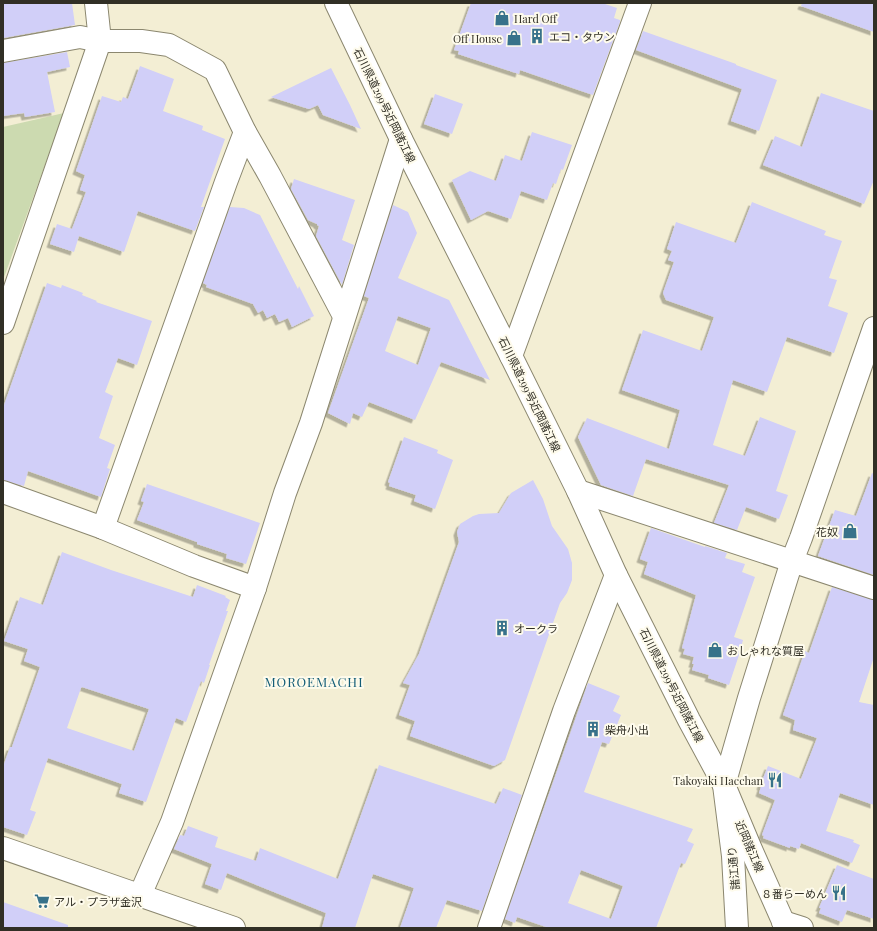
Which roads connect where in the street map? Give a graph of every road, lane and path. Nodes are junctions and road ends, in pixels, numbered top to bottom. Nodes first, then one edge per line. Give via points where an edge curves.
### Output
1 (96, 3) edge
2 (336, 3) edge
3 (640, 3) edge
4 (100, 41) junction
5 (3, 51) edge
6 (245, 132) junction
7 (401, 139) junction
8 (344, 316) junction
9 (3, 323) edge
10 (874, 328) edge
11 (511, 356) junction
12 (3, 492) edge
13 (578, 492) junction
14 (103, 528) junction
15 (792, 561) junction
16 (616, 575) junction
17 (255, 588) junction
18 (874, 588) edge
19 (724, 785) junction
20 (3, 848) edge
21 (140, 895) junction
22 (791, 926) edge
23 (234, 928) edge
24 (489, 928) edge
25 (738, 928) edge

1 - 4 street
2 - 7 street, 石川県道299号近岡諸江線
3 - 11 street
4 - 5 street via 80,37
4 - 6 street via 141,41 169,45 215,70
4 - 9 street
6 - 8 street
6 - 14 street
7 - 8 street
7 - 11 street, 石川県道299号近岡諸江線
8 - 17 street
10 - 15 street
11 - 13 street, 石川県道299号近岡諸江線
12 - 14 street
13 - 15 street
13 - 16 street, 石川県道299号近岡諸江線
14 - 17 street
15 - 18 street
15 - 19 street
16 - 19 street, 石川県道299号近岡諸江線
16 - 24 street via 564,711
17 - 21 street via 172,822
19 - 22 street, 近岡諸江線 via 750,847
19 - 25 street, 諸江通り via 733,856
20 - 21 street
21 - 23 street

